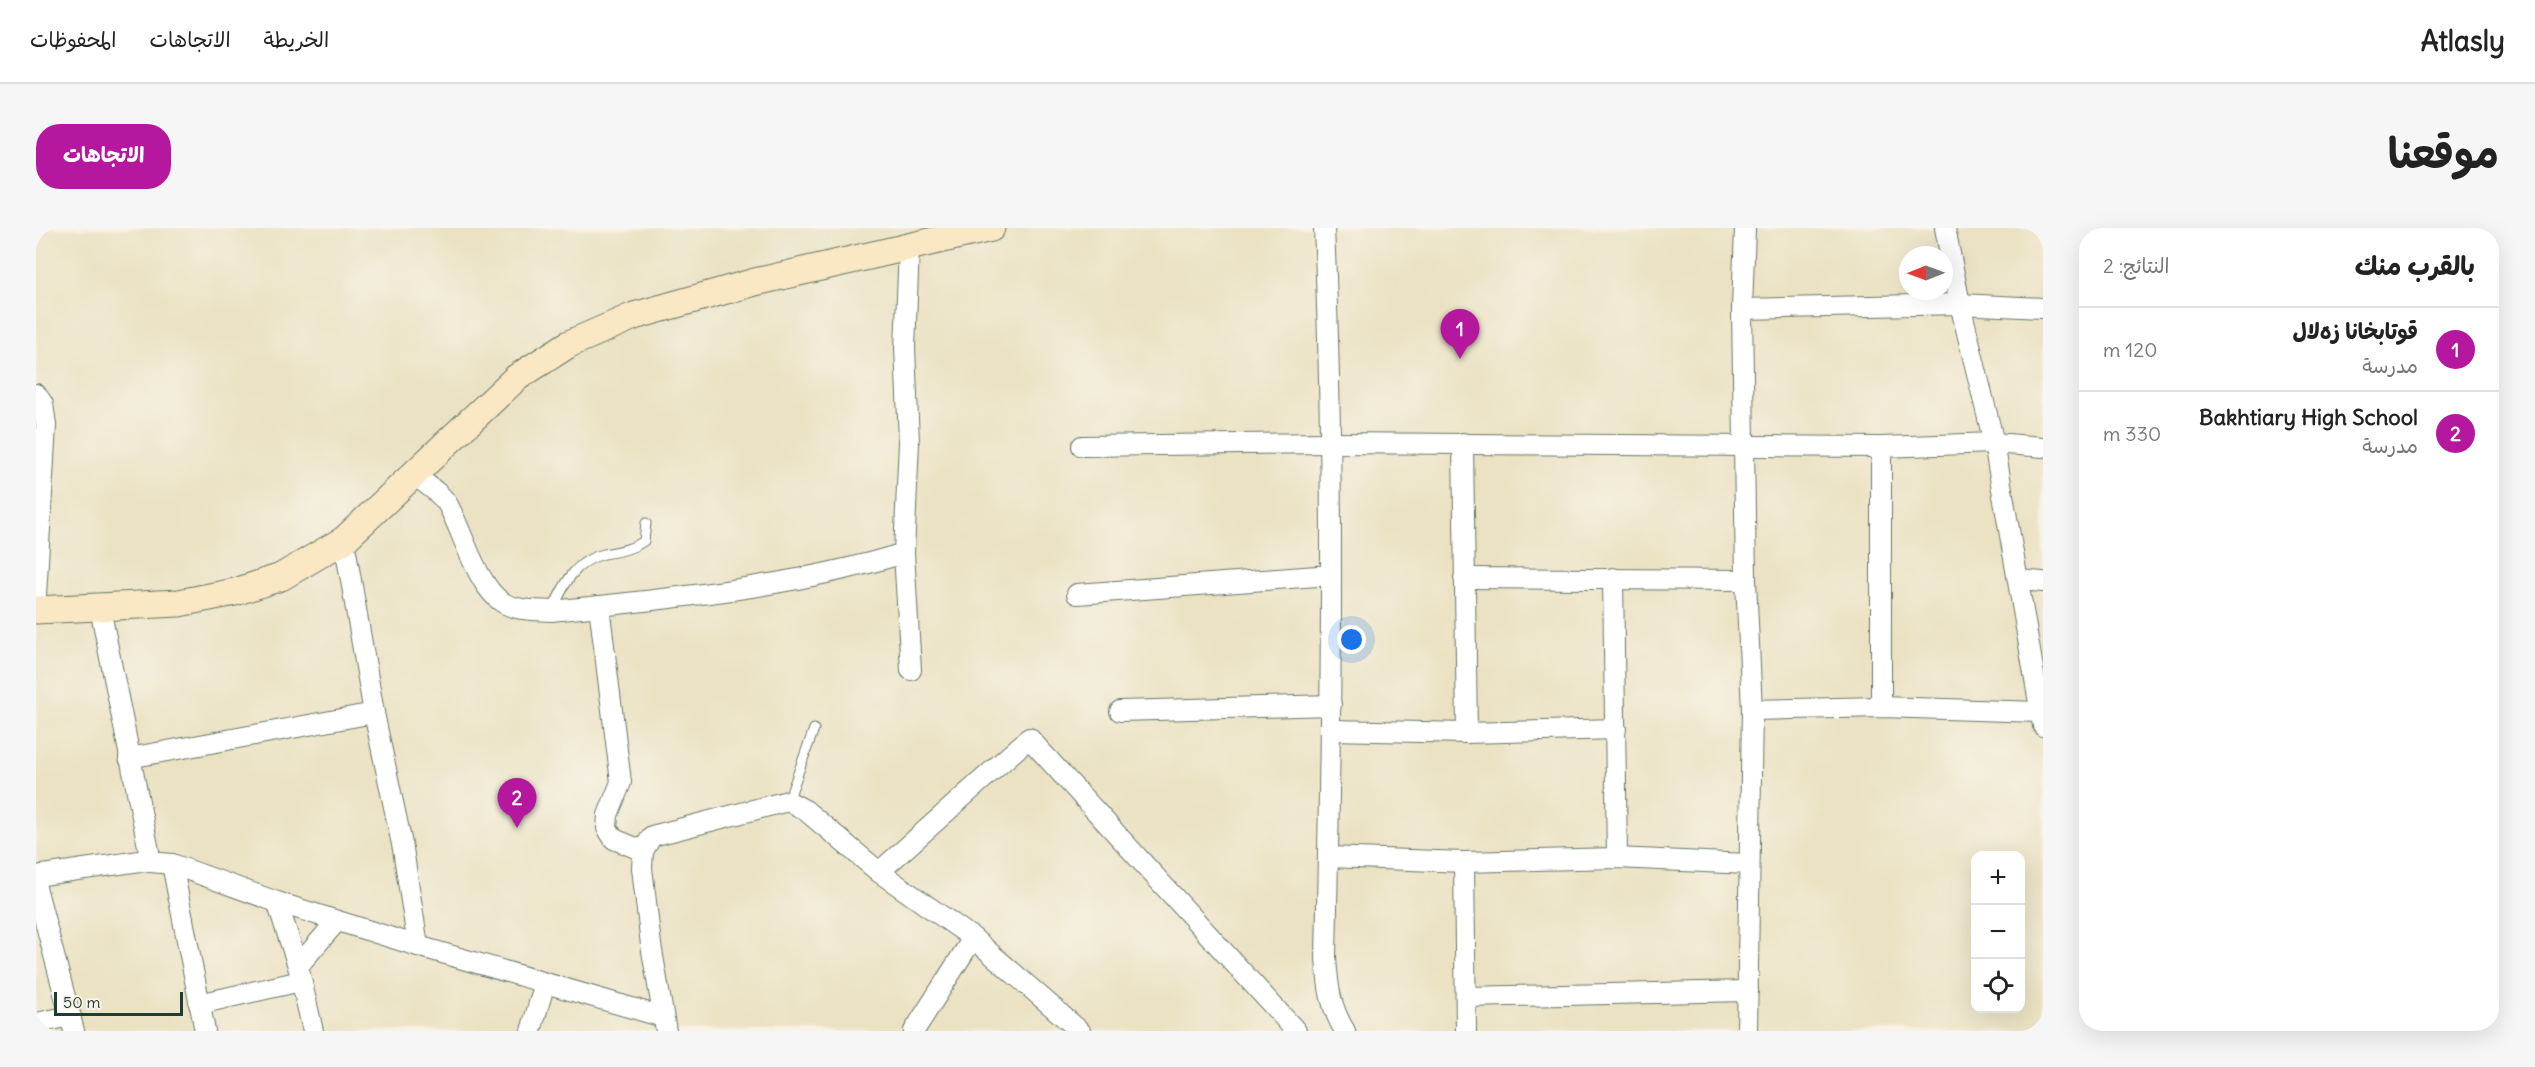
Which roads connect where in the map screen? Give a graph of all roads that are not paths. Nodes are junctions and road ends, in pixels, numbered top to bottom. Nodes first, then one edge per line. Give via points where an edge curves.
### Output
1 (992, 228) edge
2 (1324, 228) edge
3 (1745, 228) edge
4 (1945, 228) edge
5 (909, 247) junction
6 (1960, 304) junction
7 (2043, 308) edge
8 (1742, 309) junction
9 (36, 394) edge
10 (1330, 443) junction
11 (1462, 443) junction
12 (1994, 443) junction
13 (1082, 446) dead end
14 (1746, 446) junction
15 (1881, 447) junction
16 (2043, 447) edge
17 (413, 474) junction
18 (646, 523) dead end
19 (344, 540) junction
20 (904, 554) junction
21 (1331, 575) junction
22 (1464, 578) junction
23 (1614, 578) junction
24 (1746, 580) junction
25 (2018, 580) junction
26 (2043, 582) edge
27 (1077, 594) dead end
28 (36, 596) edge
29 (600, 606) junction
30 (100, 608) junction
31 (36, 610) edge
32 (552, 611) junction
33 (911, 670) dead end
34 (1331, 705) junction
35 (1881, 707) junction
36 (1752, 710) junction
37 (1120, 711) dead end
38 (374, 713) junction
39 (2041, 719) edge
40 (814, 729) dead end
41 (1616, 729) junction
42 (1331, 730) junction
43 (1467, 733) junction
44 (129, 758) junction
45 (788, 801) junction
46 (643, 851) junction
47 (1328, 857) junction
48 (1617, 858) junction
49 (151, 861) junction
50 (1464, 862) junction
51 (172, 864) junction
52 (1748, 864) junction
53 (879, 872) junction
54 (36, 876) edge
55 (36, 887) edge
56 (277, 902) junction
57 (337, 921) junction
58 (973, 938) junction
59 (418, 946) junction
60 (300, 974) junction
61 (545, 983) junction
62 (1748, 991) junction
63 (1466, 997) junction
64 (199, 1004) junction
65 (36, 1023) edge
66 (73, 1023) edge
67 (664, 1024) edge
68 (205, 1031) edge
69 (313, 1031) edge
70 (531, 1031) edge
71 (914, 1031) edge
72 (1080, 1031) edge
73 (1296, 1031) edge
74 (1345, 1031) edge
75 (1466, 1031) edge
76 (1748, 1031) edge

1 - 5 main road
2 - 10 street
3 - 8 street
4 - 6 street
5 - 17 main road via 755,282 645,313 569,344 516,378
5 - 20 street via 905,348 909,442
6 - 7 street
6 - 8 street
6 - 12 street
8 - 14 street
9 - 28 street via 43,404 46,425
10 - 11 street
10 - 13 street
10 - 21 street
11 - 14 street
11 - 22 street
12 - 15 street
12 - 16 street
12 - 25 street
14 - 15 street
14 - 24 street
15 - 35 street
17 - 19 main road
17 - 32 street via 447,503 488,587 502,602 521,609
18 - 32 lane via 644,541 632,549 580,564
19 - 30 main road via 281,578 235,592 179,603
19 - 38 street
20 - 29 street via 862,567 759,585
20 - 33 street
21 - 27 street
21 - 34 street
22 - 23 street
22 - 43 street
23 - 24 street
23 - 41 street
24 - 36 street
25 - 26 street
25 - 39 street
29 - 32 street
29 - 46 street via 621,782 607,828 614,839
30 - 31 main road
30 - 44 street
34 - 37 street
34 - 42 street
35 - 36 street
35 - 39 street
36 - 52 street
38 - 44 street
38 - 59 street via 403,849
40 - 45 lane
41 - 43 street
41 - 48 street
42 - 43 street
42 - 47 street
44 - 49 street
45 - 46 street via 652,836
45 - 53 street
46 - 67 street via 646,901
47 - 50 street
47 - 74 street via 1328,992 1333,1011
48 - 50 street
48 - 52 street
49 - 51 street
49 - 54 street
50 - 63 street
51 - 56 street
51 - 64 street
52 - 62 street
53 - 58 street
53 - 73 street via 1029,738
55 - 66 street
56 - 57 street
56 - 60 street
57 - 59 street
57 - 60 street
58 - 71 street
58 - 72 street
59 - 61 street
60 - 64 street
60 - 69 street
61 - 67 street
61 - 70 street
62 - 63 street
62 - 76 street
63 - 75 street
64 - 68 street
65 - 66 street

